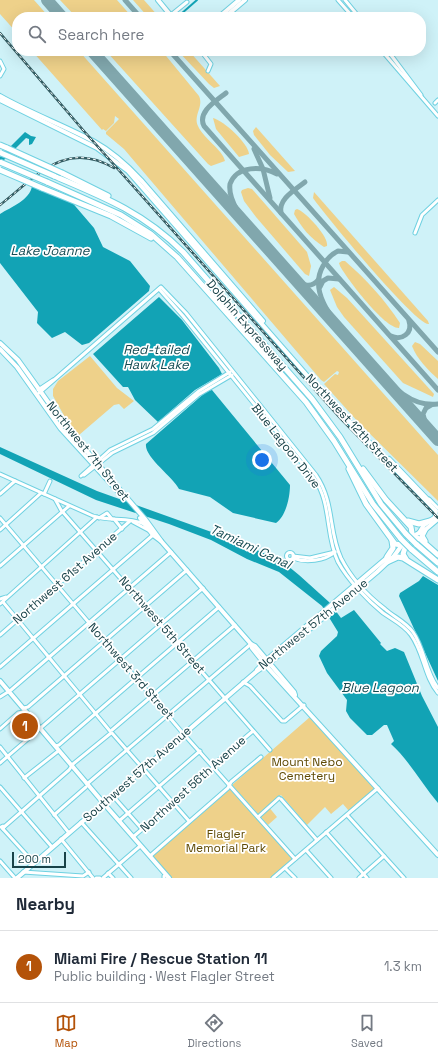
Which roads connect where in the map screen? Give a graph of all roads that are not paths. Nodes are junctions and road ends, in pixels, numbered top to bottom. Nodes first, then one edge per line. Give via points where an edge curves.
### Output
1 (158, 0) edge
2 (239, 0) edge
3 (245, 0) edge
4 (338, 0) edge
5 (345, 0) edge
6 (187, 2) dead end
7 (168, 12) edge
8 (176, 12) edge
9 (225, 12) edge
10 (231, 12) edge
11 (349, 12) edge
12 (355, 12) edge
13 (205, 56) edge
14 (386, 56) edge
15 (392, 56) edge
16 (0, 61) edge
17 (208, 71) dead end
18 (0, 76) edge
19 (0, 96) edge
20 (423, 99) junction
21 (0, 100) edge
22 (438, 100) edge
23 (435, 103) dead end
24 (438, 116) edge
25 (0, 145) edge
26 (0, 153) edge
27 (0, 162) edge
28 (0, 170) edge
29 (438, 200) edge
30 (117, 203) junction
31 (415, 233) dead end
32 (167, 248) junction
33 (0, 343) edge
34 (0, 349) edge
35 (231, 373) junction
36 (38, 392) junction
37 (341, 452) junction
38 (355, 461) junction
39 (95, 464) junction
40 (0, 474) edge
41 (15, 481) junction
42 (50, 481) dead end
43 (0, 494) edge
44 (42, 494) junction
45 (55, 499) junction
46 (69, 506) junction
47 (63, 512) junction
48 (437, 513) edge
49 (140, 515) junction
50 (98, 517) junction
51 (0, 518) edge
52 (113, 519) junction
53 (124, 519) junction
54 (404, 520) junction
55 (130, 521) junction
56 (431, 522) junction
57 (6, 525) junction
58 (146, 526) junction
59 (122, 529) junction
60 (0, 530) edge
61 (425, 530) junction
62 (81, 532) junction
63 (420, 532) junction
64 (154, 533) junction
65 (408, 536) junction
66 (416, 538) junction
67 (391, 539) junction
68 (426, 544) junction
69 (24, 546) junction
70 (403, 546) junction
71 (97, 551) junction
72 (336, 551) junction
73 (171, 552) junction
74 (438, 556) edge
75 (293, 557) dead end
76 (386, 559) junction
77 (406, 559) junction
78 (438, 563) edge
79 (0, 566) edge
80 (41, 567) junction
81 (113, 569) junction
82 (187, 570) junction
83 (438, 572) edge
84 (438, 580) edge
85 (358, 584) junction
86 (57, 586) junction
87 (129, 588) junction
88 (203, 588) junction
89 (1, 602) edge
90 (73, 604) junction
91 (145, 606) junction
92 (219, 607) junction
93 (326, 612) junction
94 (17, 620) junction
95 (89, 622) junction
96 (161, 624) junction
97 (235, 625) junction
98 (305, 629) junction
99 (0, 635) edge
100 (33, 639) junction
101 (105, 641) junction
102 (177, 643) junction
103 (251, 644) junction
104 (418, 646) junction
105 (48, 658) junction
106 (121, 660) junction
107 (193, 661) junction
108 (266, 663) junction
109 (0, 667) edge
110 (257, 671) joint
111 (64, 676) junction
112 (136, 678) junction
113 (248, 678) junction
114 (209, 680) junction
115 (0, 681) edge
116 (243, 682) junction
117 (0, 685) edge
118 (250, 686) junction
119 (438, 688) edge
120 (8, 692) junction
121 (438, 693) edge
122 (80, 695) junction
123 (152, 696) junction
124 (0, 697) edge
125 (224, 699) junction
126 (304, 705) junction
127 (23, 710) junction
128 (96, 713) junction
129 (168, 715) junction
130 (0, 729) edge
131 (39, 729) junction
132 (111, 731) junction
133 (253, 731) junction
134 (184, 734) junction
135 (0, 747) edge
136 (56, 749) junction
137 (127, 750) junction
138 (270, 750) dead end
139 (200, 751) junction
140 (8, 756) junction
141 (261, 757) dead end
142 (0, 763) edge
143 (213, 766) junction
144 (71, 767) junction
145 (143, 769) junction
146 (24, 778) junction
147 (230, 785) junction
148 (87, 786) junction
149 (0, 787) edge
150 (159, 787) junction
151 (378, 788) junction
152 (112, 795) junction
153 (39, 797) junction
154 (173, 803) junction
155 (102, 804) junction
156 (21, 812) junction
157 (128, 813) junction
158 (54, 815) junction
159 (347, 815) junction
160 (258, 817) junction
161 (119, 821) junction
162 (189, 821) junction
163 (81, 822) junction
164 (3, 827) edge
165 (142, 829) junction
166 (326, 832) junction
167 (69, 833) junction
168 (128, 835) junction
169 (133, 837) junction
170 (61, 840) junction
171 (318, 840) junction
172 (52, 847) junction
173 (139, 847) junction
174 (144, 849) junction
175 (306, 850) junction
176 (438, 855) edge
177 (150, 856) junction
178 (384, 856) junction
179 (295, 859) junction
180 (0, 861) edge
181 (119, 864) junction
182 (32, 865) junction
183 (285, 868) junction
184 (39, 873) junction
185 (90, 873) junction
186 (364, 874) junction
187 (105, 875) edge
188 (19, 876) edge
189 (60, 876) edge
190 (165, 877) edge
191 (97, 878) edge
192 (113, 878) edge
193 (131, 878) edge
194 (170, 878) edge
195 (273, 878) edge
196 (294, 878) edge
197 (331, 878) edge
198 (359, 878) edge
199 (367, 878) edge
200 (404, 878) edge

1 - 7 main road
2 - 9 main road
3 - 10 main road
4 - 11 street
5 - 12 street
6 - 8 street
13 - 17 street via 211,64
14 - 20 street
15 - 20 street via 412,80
16 - 18 street via 4,69
19 - 48 main road, Northwest 12th Street via 94,142 130,168 351,422 426,496
20 - 24 street
21 - 48 main road, Northwest 12th Street via 97,148 128,170 331,403
22 - 23 street
25 - 30 highway, bridge via 92,187
26 - 30 highway, Dolphin Expressway, bridge
27 - 32 highway, Dolphin Expressway, bridge via 121,215
28 - 32 highway, bridge via 117,219
29 - 31 street via 422,215
30 - 38 highway, Dolphin Expressway via 152,224 188,257 312,399
32 - 37 highway, Dolphin Expressway via 300,394
33 - 36 main road, Northwest 7th Street via 16,357
34 - 36 main road, Northwest 7th Street
35 - 36 street, Blue Lagoon Drive via 160,288
35 - 39 street via 200,393 153,433 120,448
35 - 72 street, Blue Lagoon Drive via 293,449 316,482 328,506
36 - 39 main road, Northwest 7th Street via 62,429
37 - 67 highway via 362,497
37 - 83 highway, Dolphin Expressway, bridge via 373,504 401,539
38 - 54 highway via 361,465
38 - 65 highway, Dolphin Expressway via 381,504
39 - 49 main road, Northwest 7th Street
39 - 49 main road, Northwest 7th Street
40 - 41 street
41 - 43 street
41 - 44 street
42 - 44 street
44 - 45 street
44 - 57 street
45 - 46 street
45 - 47 street, Northwest 5th Street
46 - 47 street
46 - 50 street
47 - 62 street, Northwest 5th Street
47 - 69 street
48 - 56 main road, Northwest 57th Avenue
49 - 58 main road, Northwest 7th Street
49 - 64 main road, Northwest 7th Street
50 - 52 street
50 - 52 street via 107,513
50 - 62 street
51 - 57 street, Northwest 3rd Street
52 - 53 street
52 - 59 street
53 - 55 street
53 - 58 street
54 - 56 highway via 416,524
54 - 65 highway via 412,529
55 - 59 street, Northwest 61st Avenue
55 - 64 street
56 - 61 main road, Northwest 57th Avenue
56 - 63 main road, Northwest 57th Avenue
57 - 60 street
57 - 69 street, Northwest 3rd Street
58 - 64 main road, Northwest 7th Street
58 - 64 main road
59 - 71 street, Northwest 61st Avenue
61 - 63 main road
61 - 68 highway via 422,536
62 - 71 street, Northwest 5th Street
62 - 80 street
63 - 65 main road, Northwest 57th Avenue
63 - 66 main road, Northwest 57th Avenue
64 - 73 main road, Northwest 7th Street
64 - 81 street
65 - 70 main road, Northwest 57th Avenue
65 - 78 highway, Dolphin Expressway, bridge
66 - 68 highway
66 - 70 main road, Northwest 57th Avenue
67 - 70 highway via 397,545
67 - 76 highway via 393,548
68 - 74 highway
69 - 79 street
69 - 80 street, Northwest 3rd Street
70 - 76 main road, Northwest 57th Avenue
70 - 77 highway
71 - 81 street, Northwest 5th Street
71 - 86 street, Northwest 61st Avenue
72 - 75 street via 310,558
72 - 85 street, Blue Lagoon Drive
73 - 82 main road, Northwest 7th Street
73 - 87 street
76 - 77 highway
76 - 85 main road, Northwest 57th Avenue
76 - 85 main road, Northwest 57th Avenue via 377,572
77 - 84 highway
80 - 86 street, Northwest 3rd Street
80 - 89 street
81 - 87 street, Northwest 5th Street
81 - 90 street
82 - 88 main road, Northwest 7th Street
82 - 91 street
85 - 93 main road, Northwest 57th Avenue
85 - 104 street, Blue Lagoon Drive via 381,607 408,626
86 - 90 street, Northwest 3rd Street
86 - 94 street, Northwest 61st Avenue
87 - 91 street, Northwest 5th Street
87 - 95 street
88 - 92 main road, Northwest 7th Street
88 - 96 street
89 - 94 street
90 - 95 street, Northwest 3rd Street
90 - 100 street
91 - 96 street, Northwest 5th Street
91 - 101 street
92 - 97 main road, Northwest 7th Street
92 - 102 street
93 - 98 main road, Northwest 57th Avenue
93 - 98 main road, Northwest 57th Avenue
94 - 99 street, Northwest 61st Avenue
94 - 100 street
95 - 101 street, Northwest 3rd Street
95 - 105 street
96 - 102 street, Northwest 5th Street
96 - 106 street
97 - 103 main road, Northwest 7th Street
97 - 107 street
98 - 108 main road, Northwest 57th Avenue
98 - 108 main road, Northwest 57th Avenue
100 - 105 street
100 - 109 street
101 - 106 street, Northwest 3rd Street
101 - 111 street
102 - 107 street, Northwest 5th Street
102 - 112 street
103 - 108 main road, Northwest 7th Street
103 - 114 street
104 - 119 street, Blue Lagoon Drive
104 - 121 street, Blue Lagoon Drive via 429,680
105 - 111 street
105 - 120 street
106 - 112 street, Northwest 3rd Street
106 - 122 street
107 - 114 street, Northwest 5th Street
107 - 123 street
108 - 110 main road, Northwest 57th Avenue
108 - 126 main road, Northwest 7th Street
110 - 113 main road, Southwest 57th Avenue
111 - 122 street
111 - 127 street
112 - 123 street, Northwest 3rd Street
112 - 128 street
113 - 116 main road, Southwest 57th Avenue
113 - 118 street
114 - 125 street, Northwest 5th Street
114 - 129 street
115 - 120 main road
116 - 118 street
116 - 125 main road, Southwest 57th Avenue
117 - 120 main road
118 - 126 street via 283,722
120 - 124 street
120 - 127 main road
122 - 128 street
122 - 131 street
123 - 129 street, Northwest 3rd Street
123 - 132 street
125 - 133 street, Northwest 5th Street
125 - 134 main road, Southwest 57th Avenue
126 - 151 main road, Northwest 7th Street
127 - 130 street
127 - 131 main road
128 - 132 street
128 - 136 street
129 - 134 street, Northwest 3rd Street
129 - 137 street
131 - 136 main road
131 - 140 street
132 - 137 street
132 - 144 street
133 - 138 street, Northwest 5th Street
133 - 143 street, Northwest 56th Avenue
134 - 139 street, Northwest 3rd Street
134 - 145 main road, Southwest 57th Avenue
135 - 140 street
136 - 144 main road
136 - 146 street
137 - 145 street
137 - 148 street
139 - 143 street, Northwest 3rd Street
139 - 150 street
140 - 142 street
140 - 146 street
141 - 147 street
143 - 147 street, Northwest 3rd Street
143 - 154 street, Northwest 56th Avenue
144 - 148 main road
144 - 153 street
145 - 150 street
145 - 152 main road, Southwest 57th Avenue
146 - 153 street
147 - 160 street, Northwest 3rd Street
147 - 162 street
148 - 155 main road
148 - 158 street
149 - 156 street
150 - 154 street
150 - 157 street
151 - 159 street
151 - 176 main road, Northwest 7th Street
152 - 155 main road, Southwest 57th Avenue
152 - 157 street
153 - 156 street
153 - 158 street
154 - 162 street
154 - 165 street, Northwest 56th Avenue
155 - 161 main road
155 - 163 main road, Southwest 57th Avenue
155 - 168 main road
156 - 164 street
156 - 172 street
157 - 161 street
157 - 165 street
158 - 167 street
159 - 166 street
159 - 178 street
160 - 171 street via 280,799
160 - 179 street, Northwest 3rd Street
161 - 169 main road
162 - 177 street
163 - 167 main road, Southwest 57th Avenue
163 - 181 street
164 - 182 street
165 - 169 street, Northwest 56th Avenue
166 - 171 street
166 - 186 street
167 - 170 main road, Southwest 57th Avenue
168 - 169 main road
168 - 173 main road
169 - 174 main road
170 - 172 main road, Southwest 57th Avenue
170 - 185 street
171 - 175 street
172 - 182 main road, Southwest 57th Avenue
173 - 174 main road
173 - 181 street
173 - 190 main road
174 - 177 main road
175 - 179 street
175 - 197 street
177 - 194 main road
178 - 186 street
178 - 200 street
179 - 183 street
180 - 188 street
181 - 187 street
181 - 193 street
182 - 184 street
182 - 188 main road, Southwest 57th Avenue
183 - 195 street
183 - 196 street
184 - 188 street
184 - 189 street
185 - 189 street via 83,876
185 - 191 street
186 - 198 street
186 - 199 street
187 - 191 street
187 - 192 street

